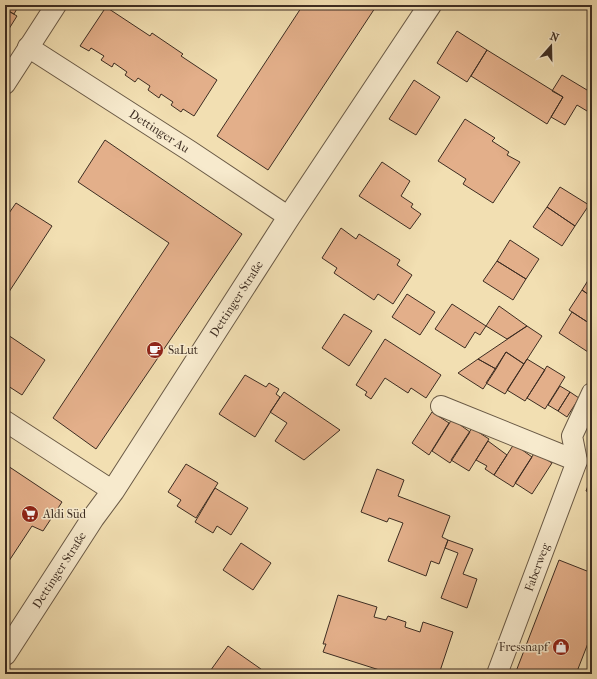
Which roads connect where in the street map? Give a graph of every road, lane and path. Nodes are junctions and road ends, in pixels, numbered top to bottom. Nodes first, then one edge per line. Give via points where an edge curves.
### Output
1 (56, 5) edge
2 (430, 5) edge
3 (28, 47) junction
4 (5, 84) edge
5 (289, 217) junction
6 (592, 393) edge
7 (441, 406) dead end
8 (5, 422) edge
9 (577, 461) junction
10 (113, 491) junction
11 (5, 654) edge
12 (497, 674) edge

1 - 3 street
2 - 5 street, Dettinger Straße
3 - 4 street
3 - 5 street, Dettinger Au
5 - 10 street, Dettinger Straße
6 - 9 street via 572,436
7 - 9 street
8 - 10 street
9 - 12 street, Faberweg
10 - 11 street, Dettinger Straße

